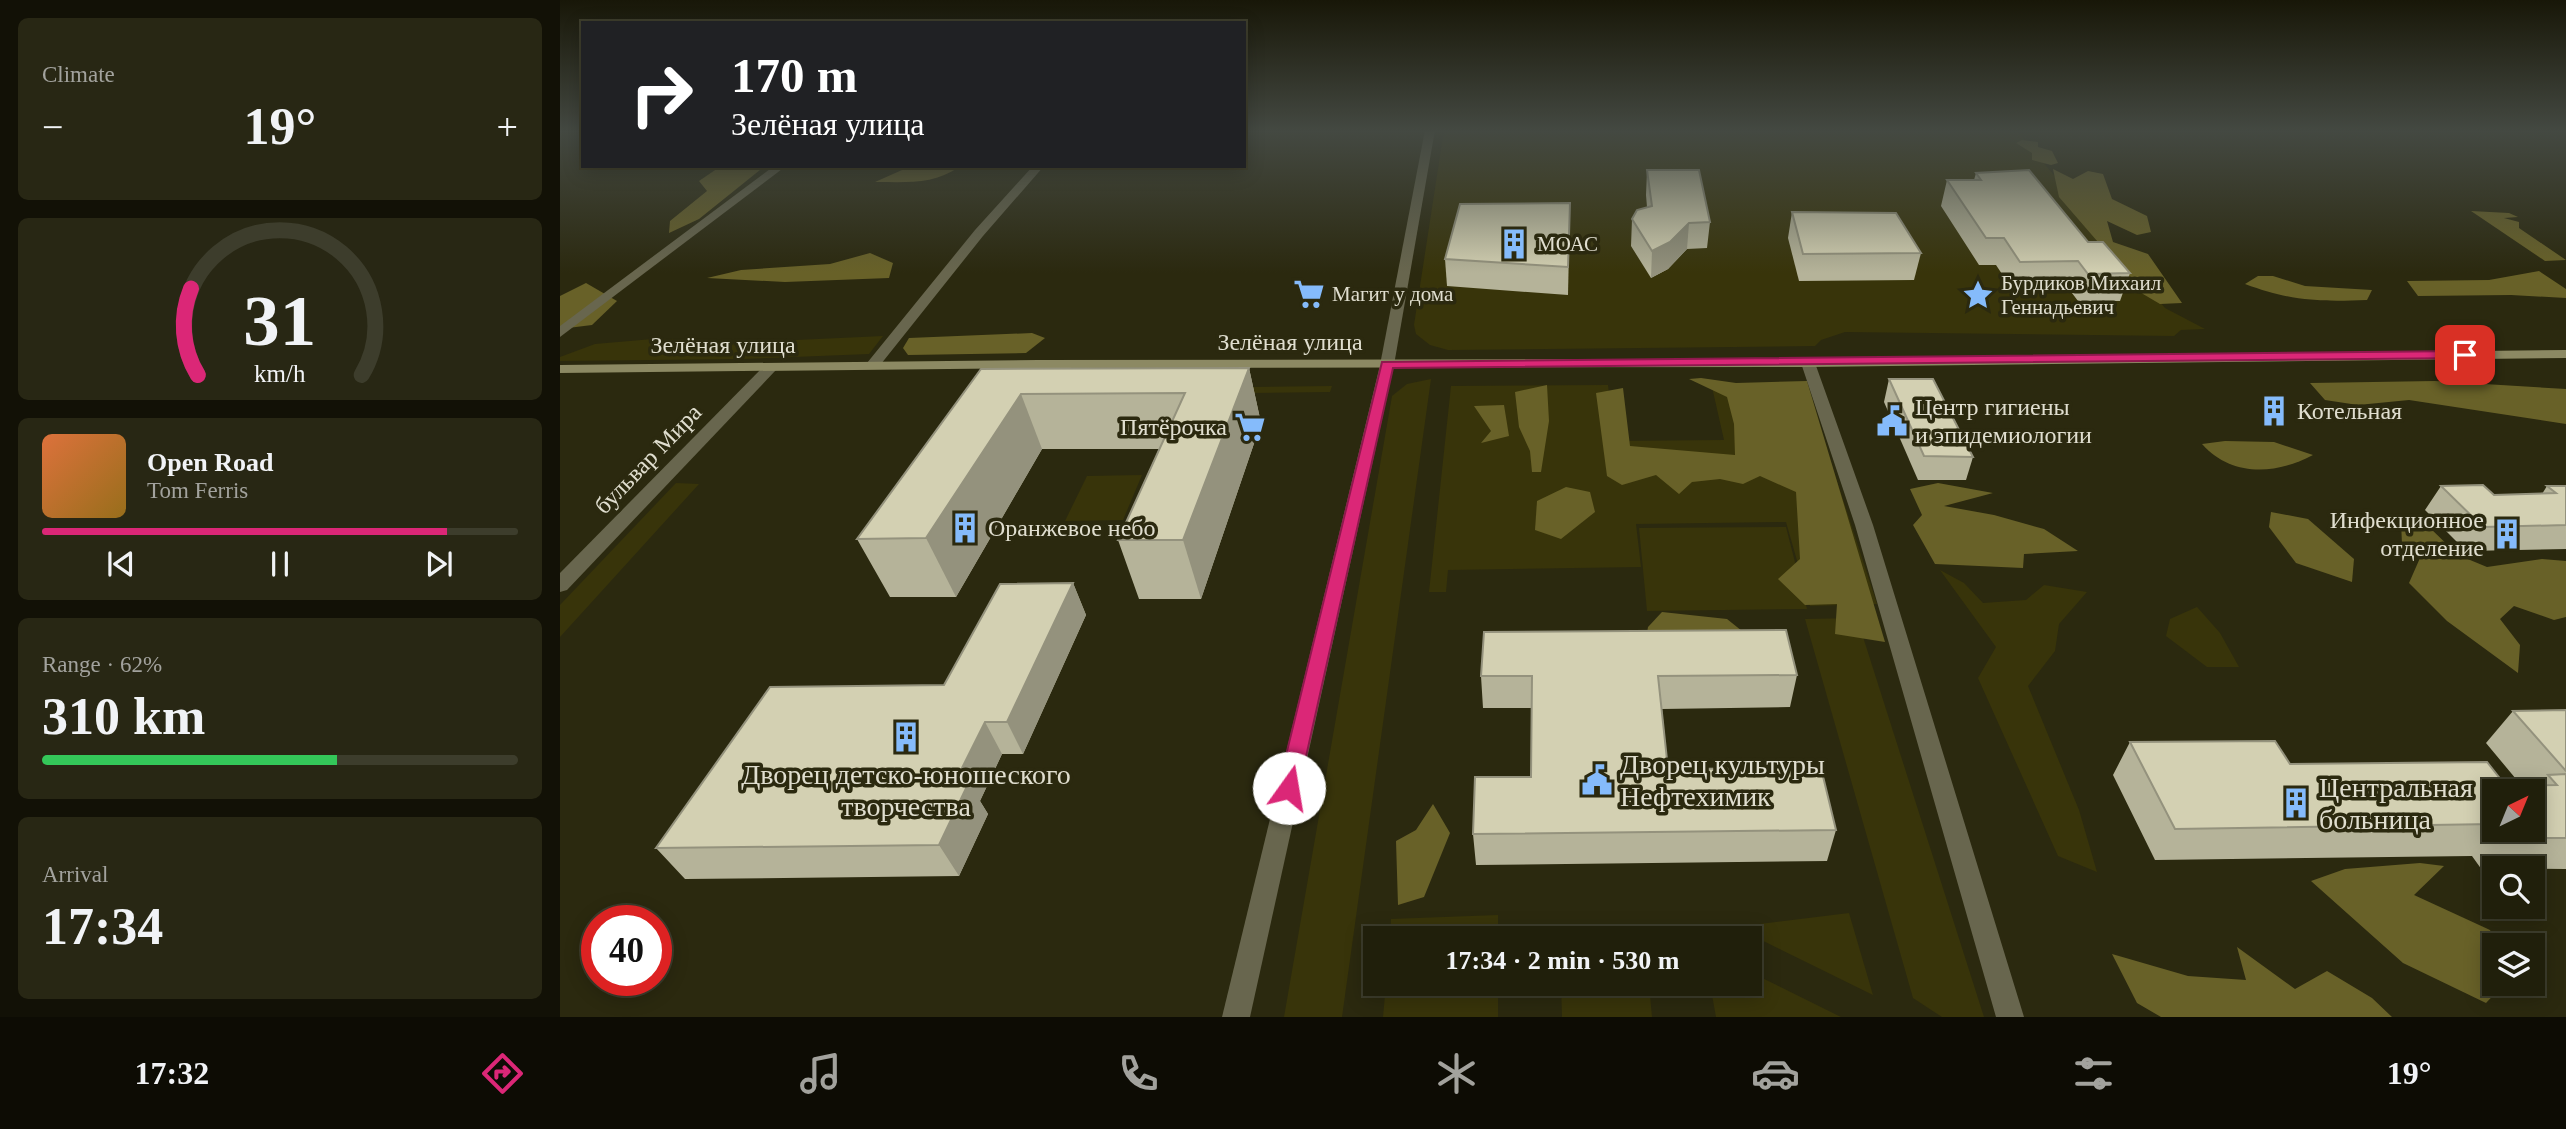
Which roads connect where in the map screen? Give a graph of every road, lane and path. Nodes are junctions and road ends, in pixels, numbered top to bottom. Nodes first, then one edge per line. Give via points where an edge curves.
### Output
1 (765, 177) edge
2 (1029, 177) edge
3 (1421, 177) edge
4 (560, 333) edge
5 (2566, 354) edge
6 (1808, 363) junction
7 (1387, 365) junction
8 (872, 366) junction
9 (771, 367) junction
10 (560, 369) edge
11 (560, 585) edge
12 (1237, 1017) edge
13 (2010, 1017) edge

1 - 4 street
2 - 8 street
3 - 7 street
5 - 6 main road, Зелёная улица
6 - 7 main road, Зелёная улица
6 - 13 street via 1860,511
7 - 8 main road, Зелёная улица
7 - 12 street
8 - 9 main road, Зелёная улица
9 - 10 main road, Зелёная улица
9 - 11 street, бульвар Мира

